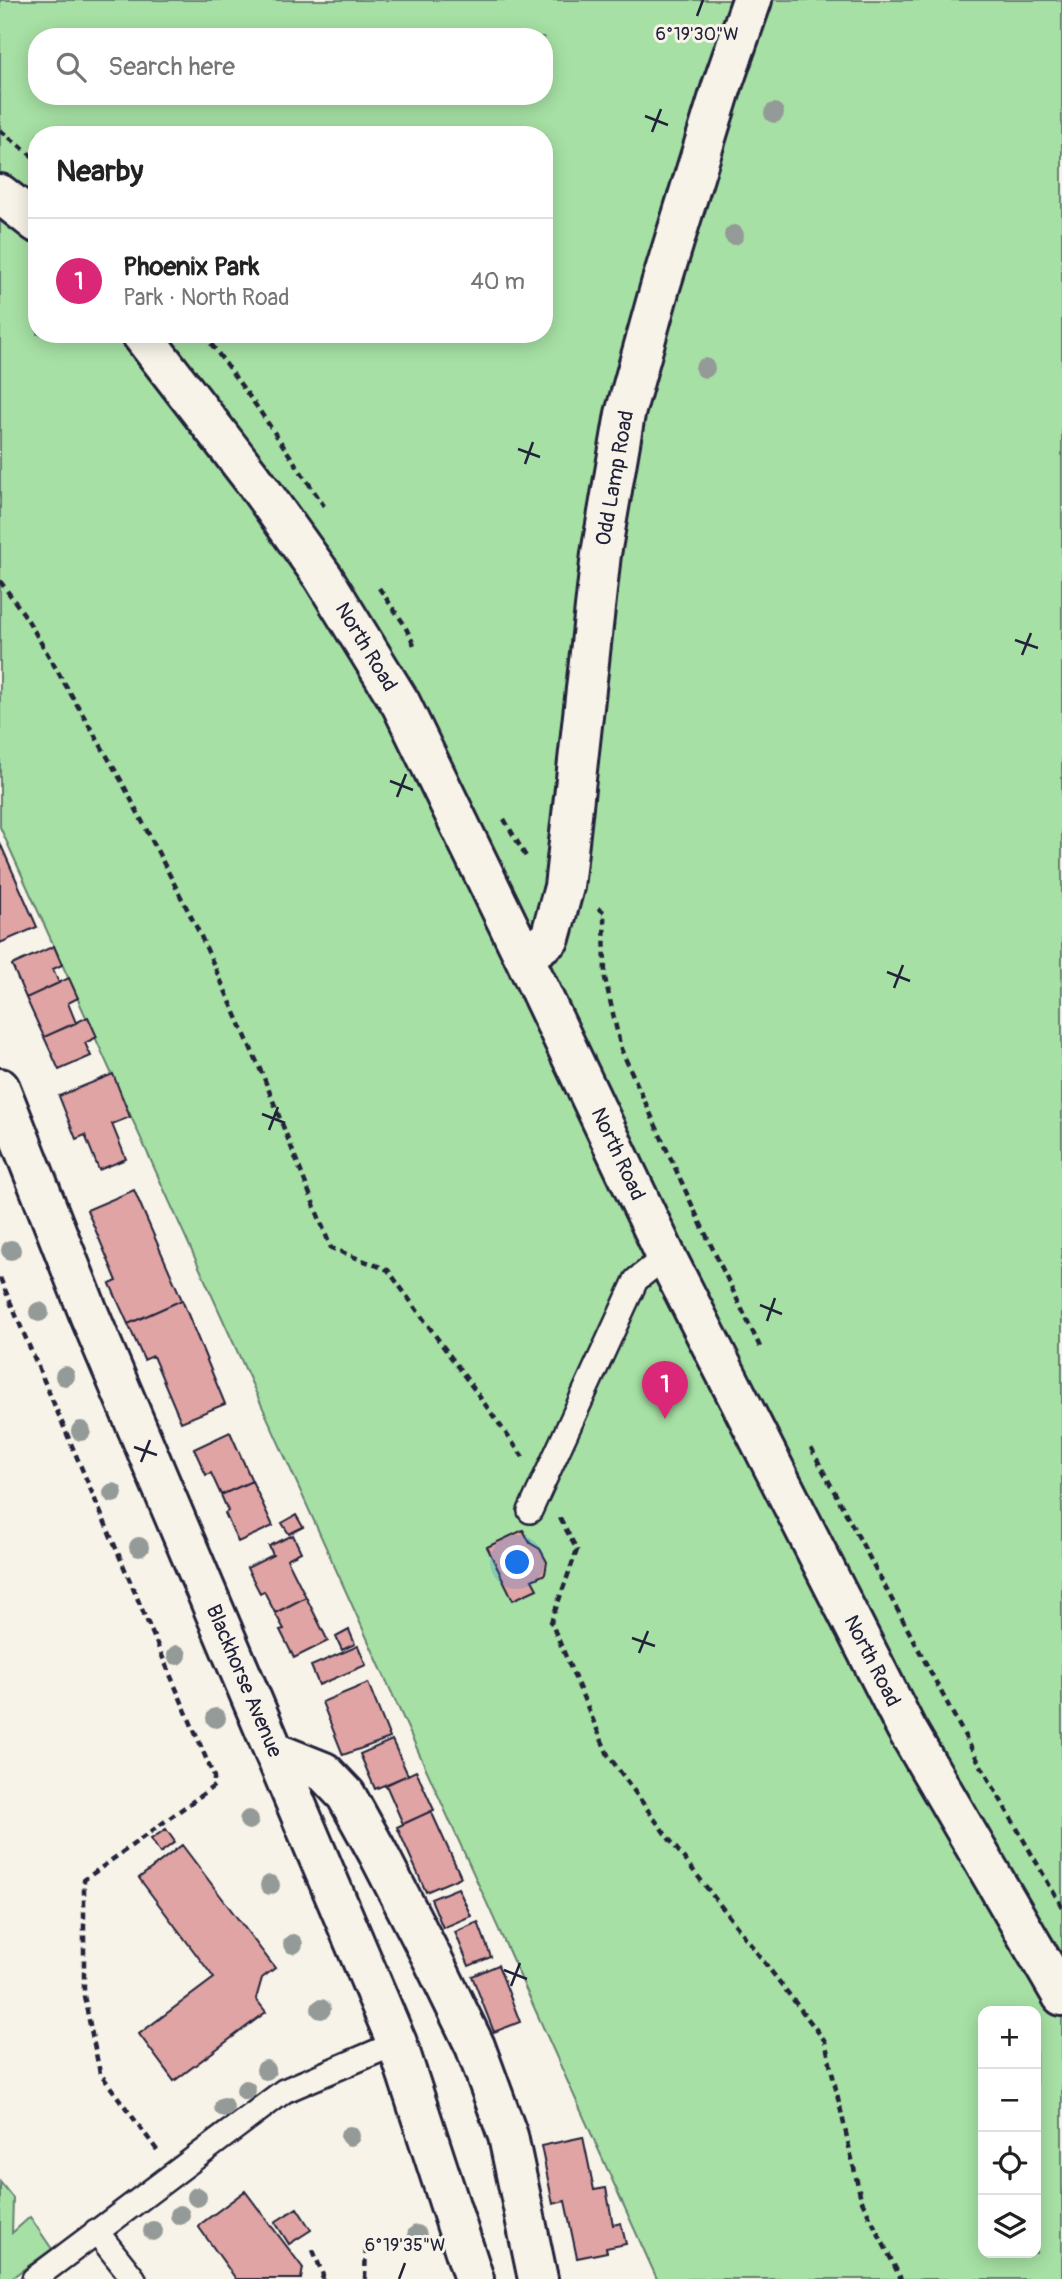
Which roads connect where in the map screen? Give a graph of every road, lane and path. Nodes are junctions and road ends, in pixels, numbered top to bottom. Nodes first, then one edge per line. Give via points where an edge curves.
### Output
1 (752, 0) edge
2 (0, 130) edge
3 (28, 153) edge
4 (0, 194) edge
5 (28, 216) edge
6 (149, 343) edge
7 (0, 581) edge
8 (594, 905) dead end
9 (524, 957) junction
10 (0, 1088) edge
11 (666, 1256) junction
12 (0, 1278) edge
13 (761, 1350) dead end
14 (810, 1446) dead end
15 (543, 1484) junction
16 (530, 1511) dead end
17 (274, 1752) junction
18 (1062, 1907) edge
19 (1062, 1996) edge
20 (397, 2043) junction
21 (174, 2173) junction
22 (96, 2231) junction
23 (366, 2242) dead end
24 (313, 2250) dead end
25 (34, 2279) edge
26 (134, 2279) edge
27 (322, 2279) edge
28 (365, 2279) edge
29 (474, 2279) edge
30 (538, 2279) edge
31 (901, 2279) edge

1 - 9 street, Odd Lamp Road via 661,284 625,414 601,554 564,887 550,937
2 - 3 path
4 - 5 street
6 - 9 street, North Road via 323,577 401,704
7 - 15 path via 26,617 122,782 200,934 264,1078 331,1248 388,1270
8 - 13 path via 604,912 605,978 621,1049
9 - 11 street, North Road
10 - 17 street, Blackhorse Avenue via 89,1314
11 - 15 lane via 636,1280
11 - 19 street, North Road via 906,1728
12 - 21 path via 214,1777 214,1786 84,1880 84,1996 100,2073
14 - 18 path via 976,1757
15 - 16 lane
15 - 31 path via 576,1550 551,1622 608,1755 825,2041 861,2199
17 - 20 street, Blackhorse Avenue
17 - 30 street via 324,1772 345,1795 433,1960 475,2046 508,2136
20 - 21 lane via 284,2091
20 - 29 street, Blackhorse Avenue
21 - 22 lane
22 - 25 lane
22 - 26 lane
23 - 28 path
24 - 27 path

